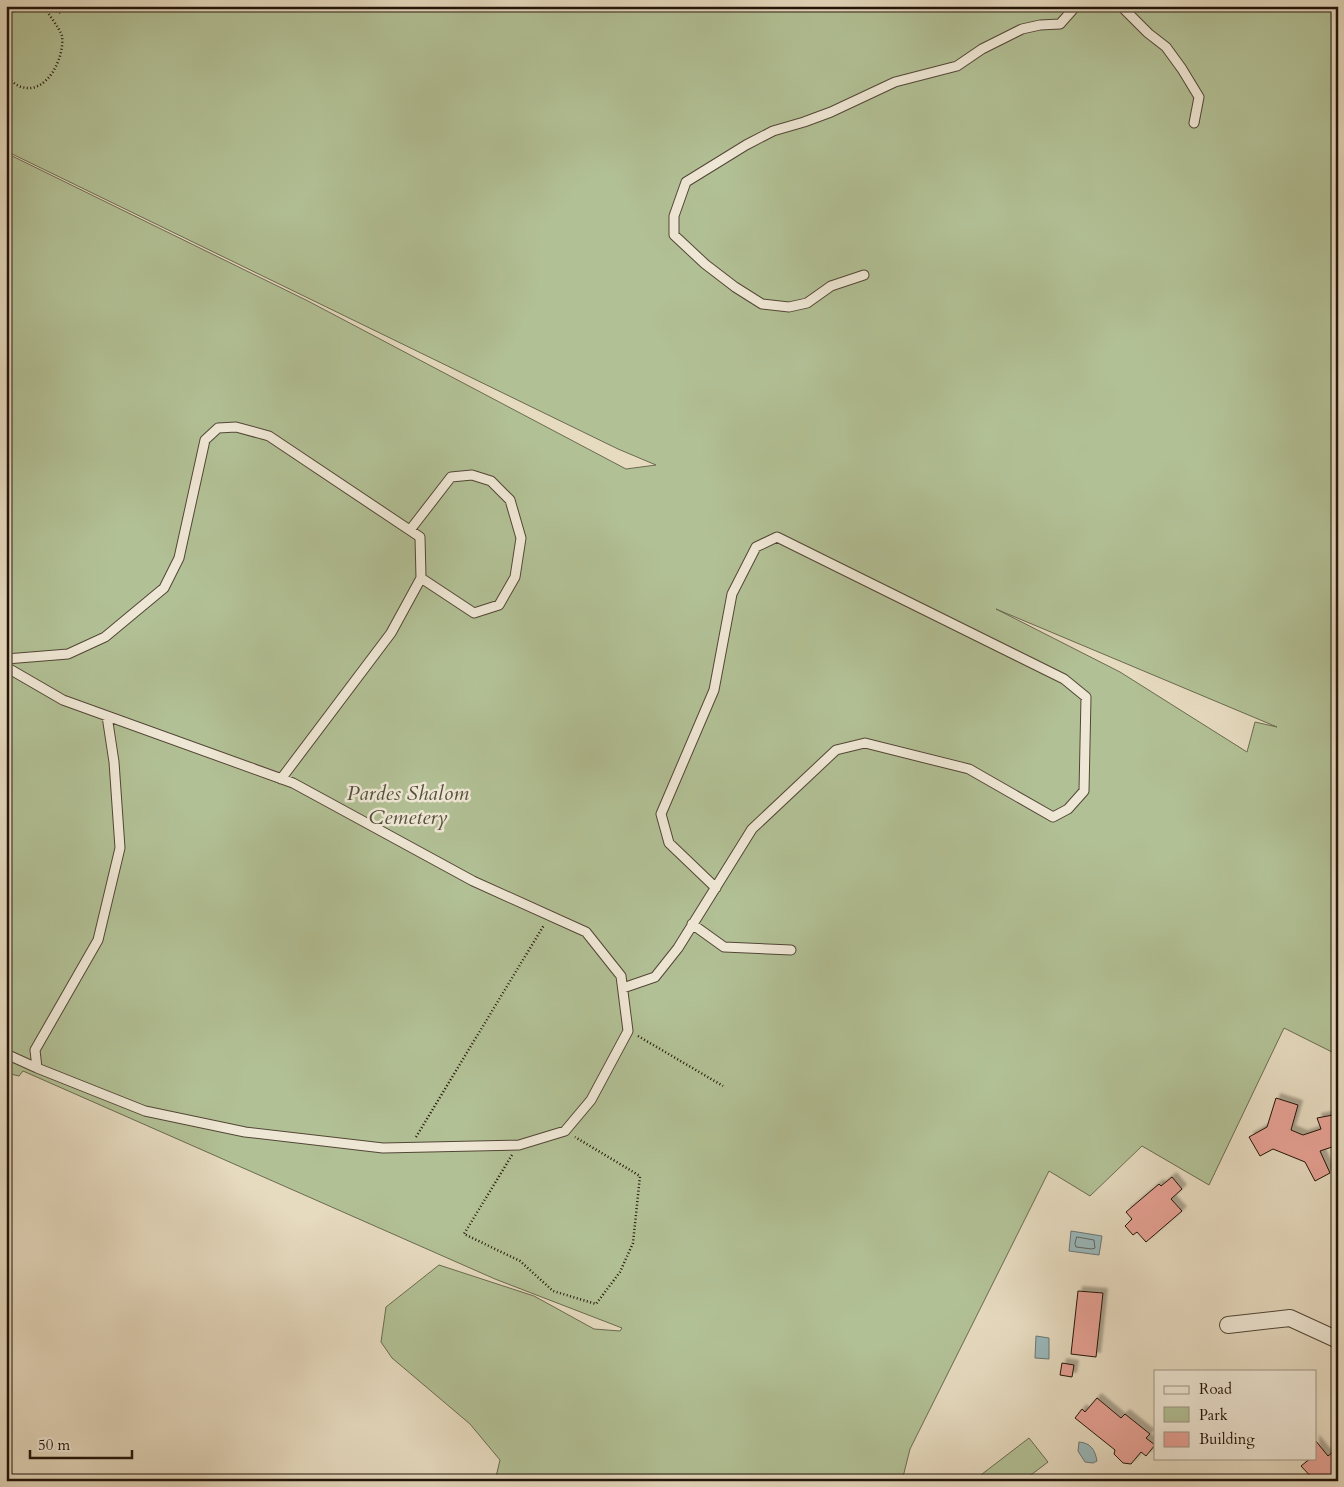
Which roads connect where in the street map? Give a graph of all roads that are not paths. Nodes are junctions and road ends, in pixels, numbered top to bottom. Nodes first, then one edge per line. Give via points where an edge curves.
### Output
1 (1076, 6) edge
2 (1121, 6) edge
3 (1194, 123) dead end
4 (864, 275) dead end
5 (410, 530) junction
6 (421, 578) junction
7 (6, 659) edge
8 (6, 667) edge
9 (107, 716) junction
10 (281, 779) junction
11 (716, 888) junction
12 (692, 924) junction
13 (791, 950) dead end
14 (623, 988) junction
15 (6, 1054) edge
16 (38, 1068) junction
17 (1228, 1325) dead end
18 (1338, 1340) edge

1 - 4 lane via 1060,24 1022,29 982,48 957,66 895,82 831,112 773,131 686,182 674,216 674,235 735,287 762,304 789,308 807,303 830,286
2 - 3 lane via 1166,47 1182,69 1199,97
5 - 6 lane via 420,537
5 - 6 lane via 451,477 472,475 491,481 510,500 522,538 515,577 499,605 474,613
5 - 7 lane via 269,436 236,427 218,428 205,440 179,558 164,588 105,637 68,654
6 - 10 lane via 391,633
8 - 9 lane via 63,700
9 - 10 lane
9 - 16 lane via 120,848 98,940 35,1050
10 - 14 lane via 473,881 586,932 621,976
11 - 11 lane via 752,829 836,750 865,742 969,769 1053,817 1068,809 1084,791 1086,697 1064,679 777,537 756,547 732,594 714,690 661,814 670,843
11 - 12 lane
12 - 13 lane via 724,947
12 - 14 lane via 656,977
14 - 16 lane via 628,1030 591,1100 565,1131 519,1145 383,1148 245,1132 145,1111
15 - 16 lane
17 - 18 street via 1290,1318

